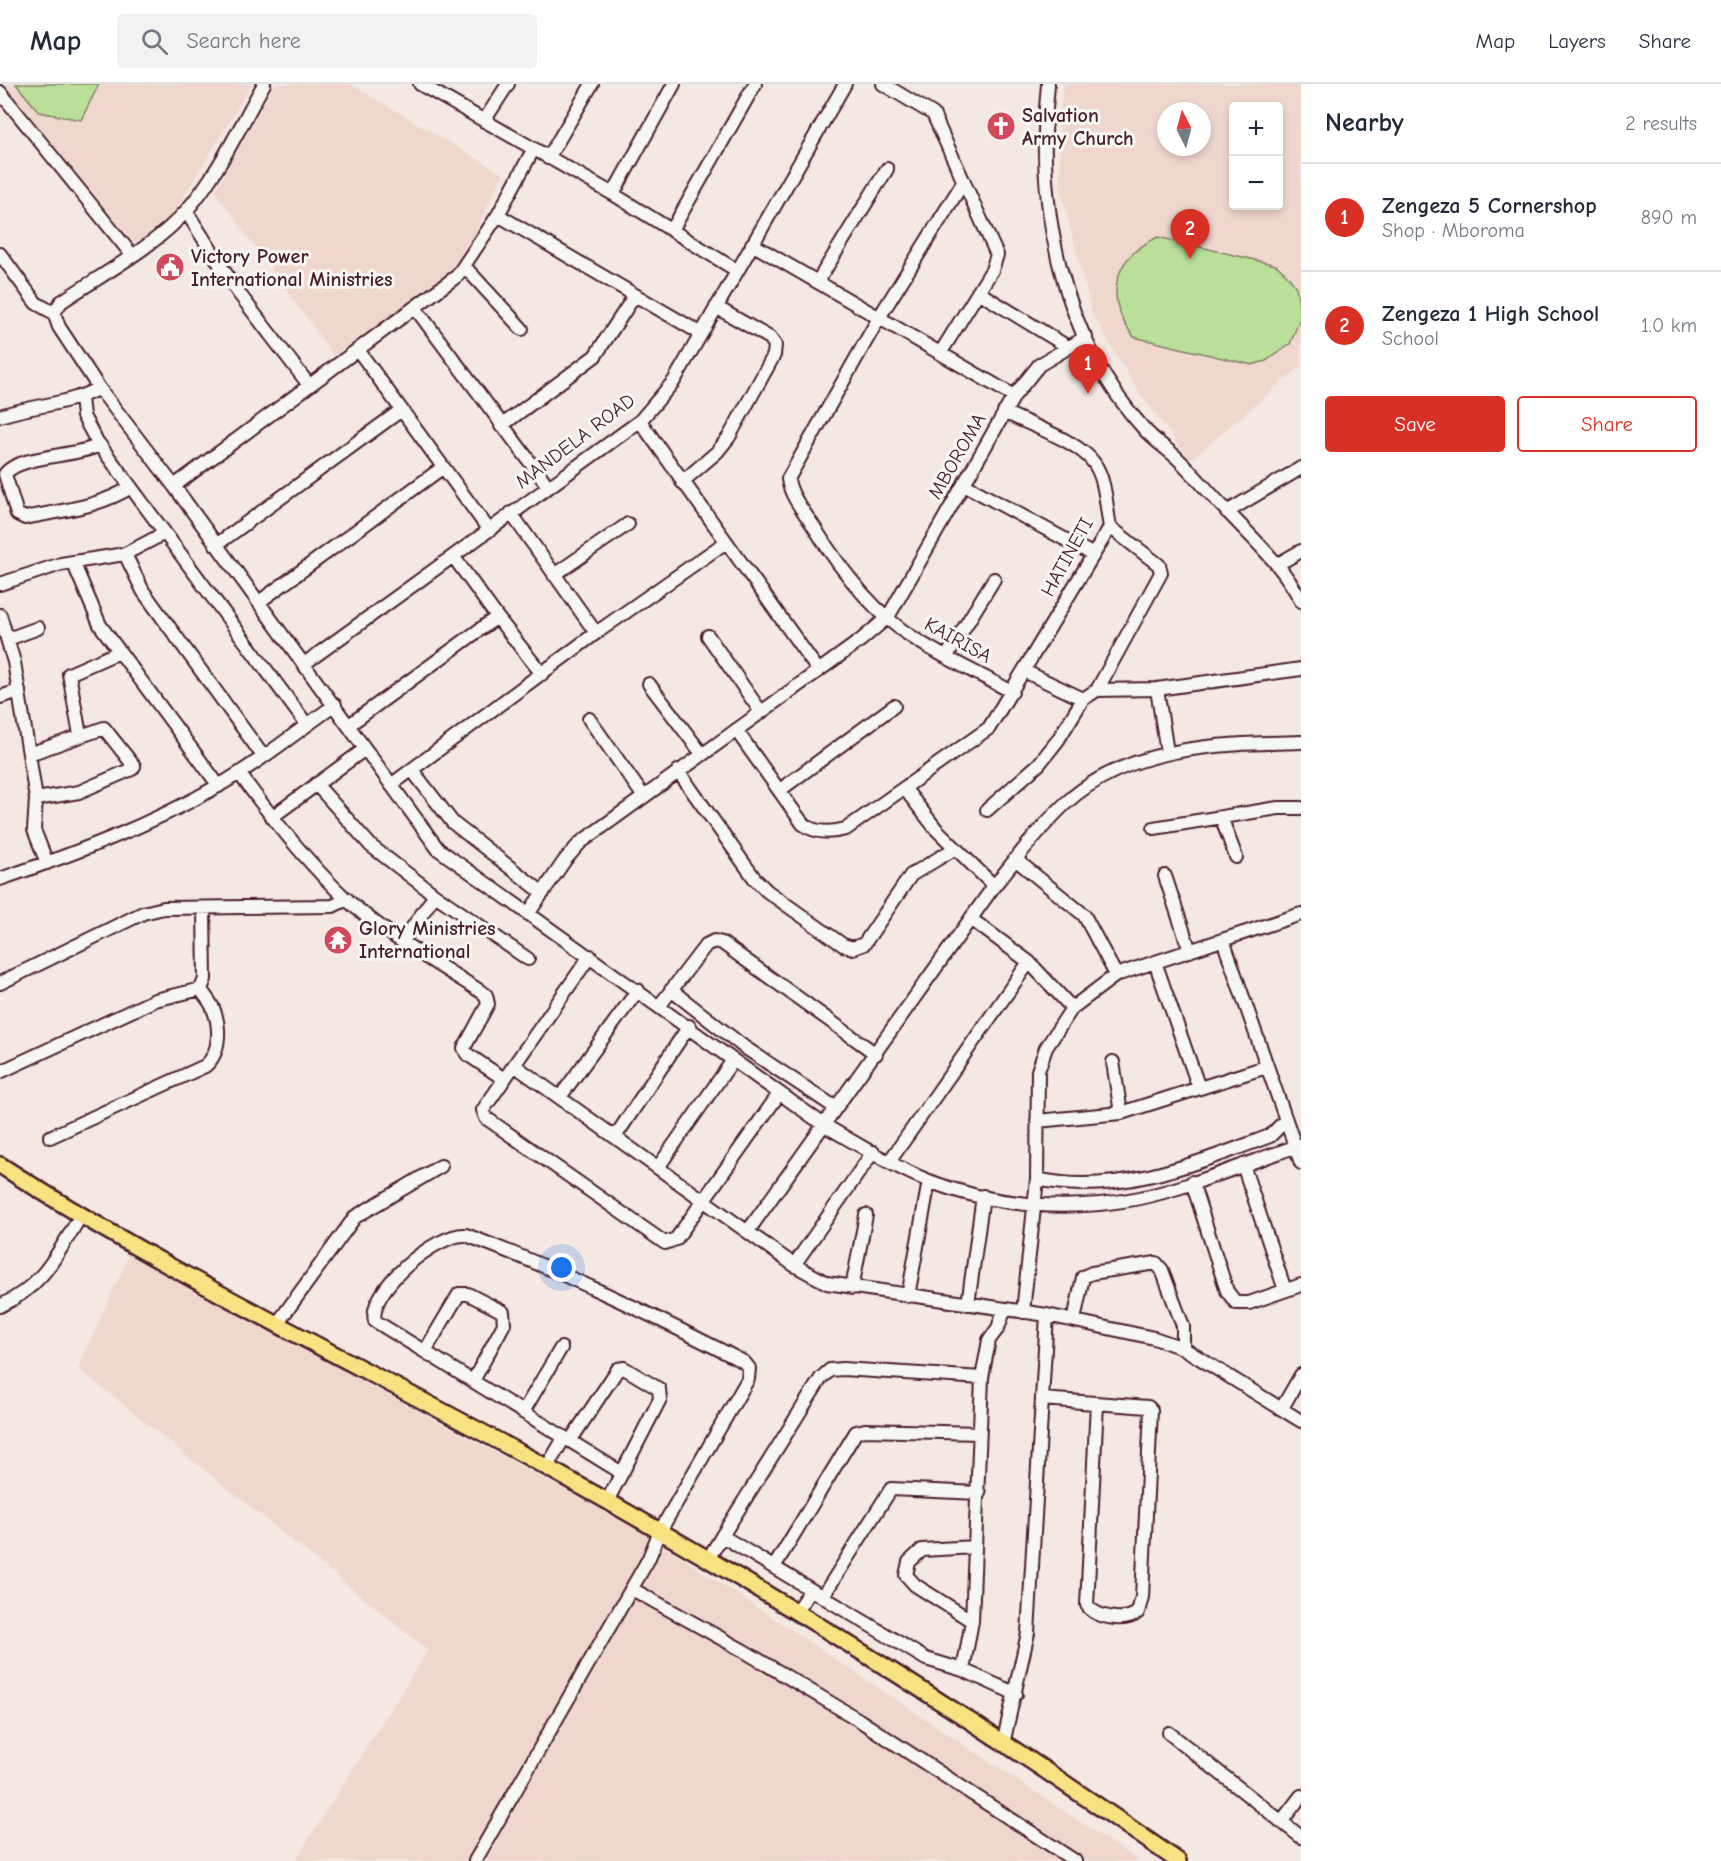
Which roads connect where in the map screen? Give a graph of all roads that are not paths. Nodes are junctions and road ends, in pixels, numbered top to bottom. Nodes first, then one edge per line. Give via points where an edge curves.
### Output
1 (264, 84) edge
2 (420, 84) edge
3 (508, 84) edge
4 (592, 84) edge
5 (674, 84) edge
6 (755, 84) edge
7 (845, 84) edge
8 (883, 84) edge
9 (1047, 84) edge
10 (0, 92) edge
11 (484, 121) junction
12 (533, 150) junction
13 (548, 158) junction
14 (887, 169) dead end
15 (964, 181) junction
16 (613, 194) junction
17 (186, 212) junction
18 (498, 215) junction
19 (672, 230) junction
20 (752, 244) junction
21 (0, 254) edge
22 (132, 255) junction
23 (465, 267) junction
24 (736, 270) junction
25 (818, 281) junction
26 (978, 292) junction
27 (635, 295) junction
28 (716, 307) junction
29 (416, 309) junction
30 (54, 313) junction
31 (880, 316) junction
32 (522, 329) dead end
33 (700, 333) junction
34 (1086, 337) junction
35 (1068, 347) junction
36 (358, 350) junction
37 (941, 352) junction
38 (309, 385) junction
39 (99, 388) junction
40 (1014, 396) junction
41 (81, 398) junction
42 (400, 411) junction
43 (1004, 412) junction
44 (0, 416) edge
45 (640, 421) junction
46 (501, 426) junction
47 (100, 445) junction
48 (442, 468) junction
49 (1301, 468) edge
50 (682, 482) junction
51 (965, 485) junction
52 (174, 486) junction
53 (548, 486) junction
54 (131, 487) junction
55 (1227, 512) junction
56 (511, 513) junction
57 (628, 524) dead end
58 (1110, 527) junction
59 (489, 530) junction
60 (163, 534) junction
61 (726, 542) junction
62 (216, 544) junction
63 (1301, 551) edge
64 (125, 554) junction
65 (1092, 554) junction
66 (453, 556) junction
67 (73, 562) junction
68 (1278, 564) junction
69 (554, 574) junction
70 (994, 579) dead end
71 (0, 584) edge
72 (1301, 601) edge
73 (259, 602) junction
74 (0, 615) edge
75 (888, 617) junction
76 (496, 618) junction
77 (38, 628) dead end
78 (596, 633) junction
79 (708, 636) dead end
80 (8, 639) junction
81 (119, 652) junction
82 (946, 656) junction
83 (304, 664) junction
84 (1301, 669) edge
85 (818, 670) junction
86 (1024, 671) junction
87 (542, 674) junction
88 (649, 684) dead end
89 (1157, 689) junction
90 (1097, 690) junction
91 (19, 691) junction
92 (1012, 692) junction
93 (0, 697) edge
94 (1083, 699) junction
95 (335, 705) junction
96 (894, 706) dead end
97 (761, 712) junction
98 (589, 719) dead end
99 (307, 725) junction
100 (349, 725) junction
101 (736, 730) junction
102 (80, 735) junction
103 (1301, 742) edge
104 (365, 749) junction
105 (1167, 752) junction
106 (29, 754) junction
107 (702, 754) junction
108 (263, 756) junction
109 (412, 770) junction
110 (678, 771) junction
111 (238, 773) junction
112 (316, 784) junction
113 (391, 785) junction
114 (219, 786) junction
115 (905, 789) junction
116 (780, 790) junction
117 (644, 796) junction
118 (36, 799) junction
119 (1301, 808) edge
120 (987, 810) dead end
121 (272, 817) junction
122 (1221, 817) junction
123 (1154, 828) dead end
124 (954, 849) junction
125 (1236, 856) dead end
126 (1016, 859) junction
127 (47, 863) junction
128 (1165, 876) dead end
129 (0, 879) edge
130 (994, 886) junction
131 (543, 893) junction
132 (435, 895) junction
133 (346, 899) junction
134 (204, 909) junction
135 (528, 914) junction
136 (1301, 914) edge
137 (971, 919) junction
138 (1223, 940) junction
139 (403, 941) junction
140 (1190, 951) junction
141 (591, 956) junction
142 (528, 959) dead end
143 (1029, 962) junction
144 (1155, 962) junction
145 (1116, 975) junction
146 (0, 983) edge
147 (201, 989) junction
148 (638, 990) junction
149 (670, 990) junction
150 (660, 1005) junction
151 (1072, 1008) junction
152 (689, 1026) junction
153 (876, 1054) junction
154 (733, 1060) junction
155 (1113, 1062) dead end
156 (514, 1065) junction
157 (1266, 1067) junction
158 (0, 1072) edge
159 (504, 1079) junction
160 (1199, 1088) junction
161 (779, 1094) junction
162 (560, 1097) junction
163 (836, 1108) junction
164 (1121, 1113) junction
165 (1037, 1120) junction
166 (1285, 1121) junction
167 (824, 1125) junction
168 (50, 1137) dead end
169 (615, 1137) junction
170 (1298, 1146) edge
171 (873, 1152) junction
172 (889, 1162) junction
173 (1301, 1163) edge
174 (0, 1165) edge
175 (1243, 1165) junction
176 (441, 1166) dead end
177 (659, 1166) junction
178 (1037, 1179) junction
179 (929, 1181) junction
180 (1192, 1182) junction
181 (983, 1196) junction
182 (706, 1200) junction
183 (1035, 1205) junction
184 (866, 1215) dead end
185 (80, 1217) junction
186 (748, 1231) junction
187 (794, 1265) junction
188 (1301, 1285) edge
189 (852, 1288) junction
190 (1285, 1290) junction
191 (908, 1296) junction
192 (968, 1304) junction
193 (0, 1306) edge
194 (1004, 1311) junction
195 (1023, 1312) junction
196 (1047, 1315) junction
197 (1074, 1320) junction
198 (277, 1324) junction
199 (561, 1348) dead end
200 (1183, 1348) junction
201 (425, 1351) junction
202 (1301, 1375) edge
203 (982, 1378) junction
204 (473, 1381) junction
205 (1042, 1399) junction
206 (1097, 1403) junction
207 (1282, 1408) junction
208 (523, 1412) junction
209 (1301, 1421) edge
210 (979, 1433) junction
211 (567, 1440) junction
212 (547, 1467) junction
213 (622, 1473) junction
214 (979, 1493) junction
215 (607, 1501) junction
216 (660, 1531) junction
217 (722, 1536) junction
218 (975, 1547) junction
219 (708, 1559) junction
220 (774, 1567) junction
221 (632, 1589) junction
222 (811, 1590) junction
223 (824, 1596) junction
224 (796, 1611) junction
225 (972, 1621) junction
226 (963, 1670) junction
227 (1016, 1694) junction
228 (1169, 1733) dead end
229 (1003, 1744) junction
230 (1301, 1796) edge
231 (1281, 1822) junction
232 (1301, 1837) edge
233 (475, 1861) edge
234 (1075, 1861) edge
235 (1178, 1861) edge

1 - 17 street
2 - 11 street
3 - 11 street
4 - 13 street
5 - 16 street
6 - 19 street
7 - 20 street, MANDELA ROAD
8 - 15 street via 933,114
9 - 34 street via 1046,196 1058,261
10 - 22 street
11 - 12 street
12 - 13 street
12 - 18 street
13 - 16 street
14 - 25 street
15 - 26 street via 997,255
15 - 31 street
16 - 19 street
17 - 22 street
17 - 38 street via 237,291
18 - 23 street
18 - 27 street
19 - 24 street
20 - 24 street, MANDELA ROAD
20 - 25 street
21 - 30 street via 36,303
22 - 30 street via 61,302
23 - 29 street
23 - 32 street
24 - 28 street, MANDELA ROAD
25 - 31 street
26 - 35 street
26 - 37 street
27 - 33 street
27 - 46 street via 595,356
28 - 33 street, MANDELA ROAD
28 - 50 street via 770,338 775,345 774,355 723,444
29 - 36 street
29 - 46 street
30 - 39 street
31 - 37 street
31 - 75 street, KAIRISA via 788,479 828,550
33 - 45 street, MANDELA ROAD via 674,381
34 - 35 street, MBOROMA
34 - 55 street via 1111,384 1146,430
35 - 40 street, MBOROMA via 1039,365
36 - 38 street
36 - 42 street
37 - 40 street
38 - 52 street
39 - 41 street
39 - 52 street
40 - 43 street, MBOROMA
41 - 44 street
41 - 47 street via 83,416
42 - 48 street
42 - 62 street
43 - 51 street, MBOROMA
43 - 58 street, HATINETI via 1084,452 1101,479
45 - 50 street
45 - 53 street, MANDELA ROAD
46 - 53 street
47 - 54 street
47 - 54 street via 7,471 17,514 25,518 89,506
48 - 59 street
48 - 73 street
49 - 55 street
50 - 61 street
51 - 65 street
51 - 75 street, MBOROMA
52 - 62 street
53 - 56 street, MANDELA ROAD
54 - 60 street
55 - 68 street
56 - 59 street, MANDELA ROAD
56 - 69 street
57 - 69 street
58 - 65 street, HATINETI
58 - 90 street via 1160,565 1161,573
59 - 66 street, MANDELA ROAD
60 - 64 street
60 - 99 street
61 - 78 street
61 - 85 street
62 - 73 street
63 - 68 street
64 - 67 street
64 - 108 street via 143,591
65 - 86 street, HATINETI
66 - 76 street
66 - 83 street, MANDELA ROAD
67 - 71 street
67 - 81 street via 93,612
68 - 72 street
69 - 78 street
70 - 82 street
73 - 83 street
74 - 80 street
75 - 82 street, KAIRISA via 914,639
75 - 85 street
76 - 87 street
76 - 100 street
77 - 80 street
78 - 87 street
79 - 97 street
80 - 91 street
81 - 102 street via 69,674
81 - 114 street
82 - 92 street, KAIRISA
83 - 95 street
84 - 89 street
85 - 97 street
86 - 92 street, HATINETI
86 - 94 street
87 - 109 street
88 - 107 street
89 - 90 street
89 - 105 street
90 - 94 street
91 - 93 street
91 - 106 street
92 - 115 street, HATINETI via 989,728
94 - 120 street via 1050,752
95 - 99 street
95 - 100 street
96 - 116 street
97 - 101 street
98 - 117 street
99 - 108 street
100 - 104 street
101 - 107 street
101 - 116 street, HATINETI
102 - 106 street
102 - 118 street via 106,728 134,768 79,792
103 - 105 street
104 - 112 street
104 - 113 street
105 - 126 street via 1086,786 1048,821
106 - 118 street
107 - 110 street
108 - 111 street
109 - 113 street
109 - 131 street via 453,823
110 - 117 street
110 - 124 street via 755,879 843,945 853,948 864,944 911,875
111 - 114 street
111 - 121 street
112 - 121 street
112 - 132 street via 371,846
113 - 135 street via 438,849
114 - 127 street
115 - 116 street, HATINETI via 846,829 829,833 803,824
115 - 124 street
117 - 131 street via 572,850
118 - 127 street via 34,830
119 - 122 street
121 - 133 street
122 - 123 street
122 - 125 street
124 - 130 street
126 - 130 street
126 - 145 street via 1083,915
127 - 129 street
128 - 140 street
130 - 137 street
131 - 135 street
132 - 139 street
132 - 142 street
133 - 134 street via 333,906
133 - 139 street
134 - 146 street via 142,913
134 - 147 street via 205,979
135 - 141 street
136 - 138 street
137 - 143 street
137 - 153 street
138 - 140 street
138 - 157 street
139 - 159 street via 486,995 488,1004 464,1048
140 - 144 street
141 - 148 street
141 - 156 street
143 - 151 street
143 - 172 street
144 - 145 street
144 - 160 street
145 - 151 street
147 - 158 street via 155,1000
147 - 168 street via 216,1022 216,1053 212,1060
148 - 150 street
148 - 162 street
149 - 150 street
149 - 153 street via 706,945 722,943
149 - 163 street via 744,1047
150 - 152 street
151 - 165 street via 1041,1060
152 - 154 street
152 - 169 street
153 - 163 street
154 - 161 street
154 - 177 street
155 - 164 street
156 - 159 street
156 - 162 street
157 - 160 street
157 - 166 street
159 - 182 street via 483,1110 486,1118 660,1241 676,1239
160 - 164 street
161 - 167 street
161 - 182 street
162 - 169 street
163 - 167 street
164 - 165 street
165 - 178 street
166 - 170 street
166 - 178 street via 1270,1136 1139,1178 1085,1185
167 - 171 street
167 - 186 street
169 - 177 street
170 - 173 street
170 - 175 street
171 - 172 street
171 - 187 street
172 - 179 street
174 - 185 main road
175 - 180 street
175 - 190 street
176 - 198 street via 355,1217
177 - 182 street
178 - 183 street
179 - 181 street
179 - 191 street
180 - 183 street via 1140,1198
180 - 190 street via 1232,1300 1249,1303
181 - 183 street
181 - 192 street
182 - 186 street
183 - 195 street
184 - 189 street
185 - 193 street via 41,1278 26,1292
185 - 198 main road
186 - 187 street
187 - 189 street via 827,1283
188 - 190 street
189 - 191 street
191 - 192 street
192 - 194 street
194 - 195 street
194 - 203 street via 989,1340
195 - 196 street
196 - 197 street
196 - 205 street
197 - 200 street
197 - 200 street via 1083,1277 1156,1263 1183,1326
198 - 212 main road
199 - 208 street
200 - 207 street
201 - 204 street
201 - 204 street via 459,1294 468,1294 503,1312 504,1324
201 - 216 street via 380,1327 373,1313 375,1305 401,1270 454,1235 466,1234 603,1291 744,1362 749,1368 748,1379
202 - 207 street
203 - 210 street
203 - 217 street via 830,1370 821,1378
204 - 208 street
205 - 206 street
205 - 227 street via 1028,1633
206 - 206 street via 1151,1410 1142,1597 1138,1612 1127,1617 1098,1614 1087,1605
207 - 209 street
208 - 211 street
210 - 214 street
210 - 220 street via 860,1430
211 - 212 street
211 - 213 street
211 - 213 street via 618,1369 624,1368 661,1392
212 - 215 main road
213 - 215 street
214 - 218 street
214 - 223 street via 891,1489
215 - 216 main road
216 - 219 main road
216 - 221 street
217 - 219 street
217 - 220 street
218 - 225 street
218 - 225 street via 922,1550 909,1562 906,1575 909,1581
219 - 224 main road
220 - 222 street
221 - 233 street
221 - 234 street via 850,1714
222 - 223 street
222 - 224 street
223 - 226 street via 926,1659
224 - 229 main road
225 - 226 street
226 - 227 street
227 - 229 street
228 - 231 street
229 - 235 main road
230 - 231 street
231 - 232 street

